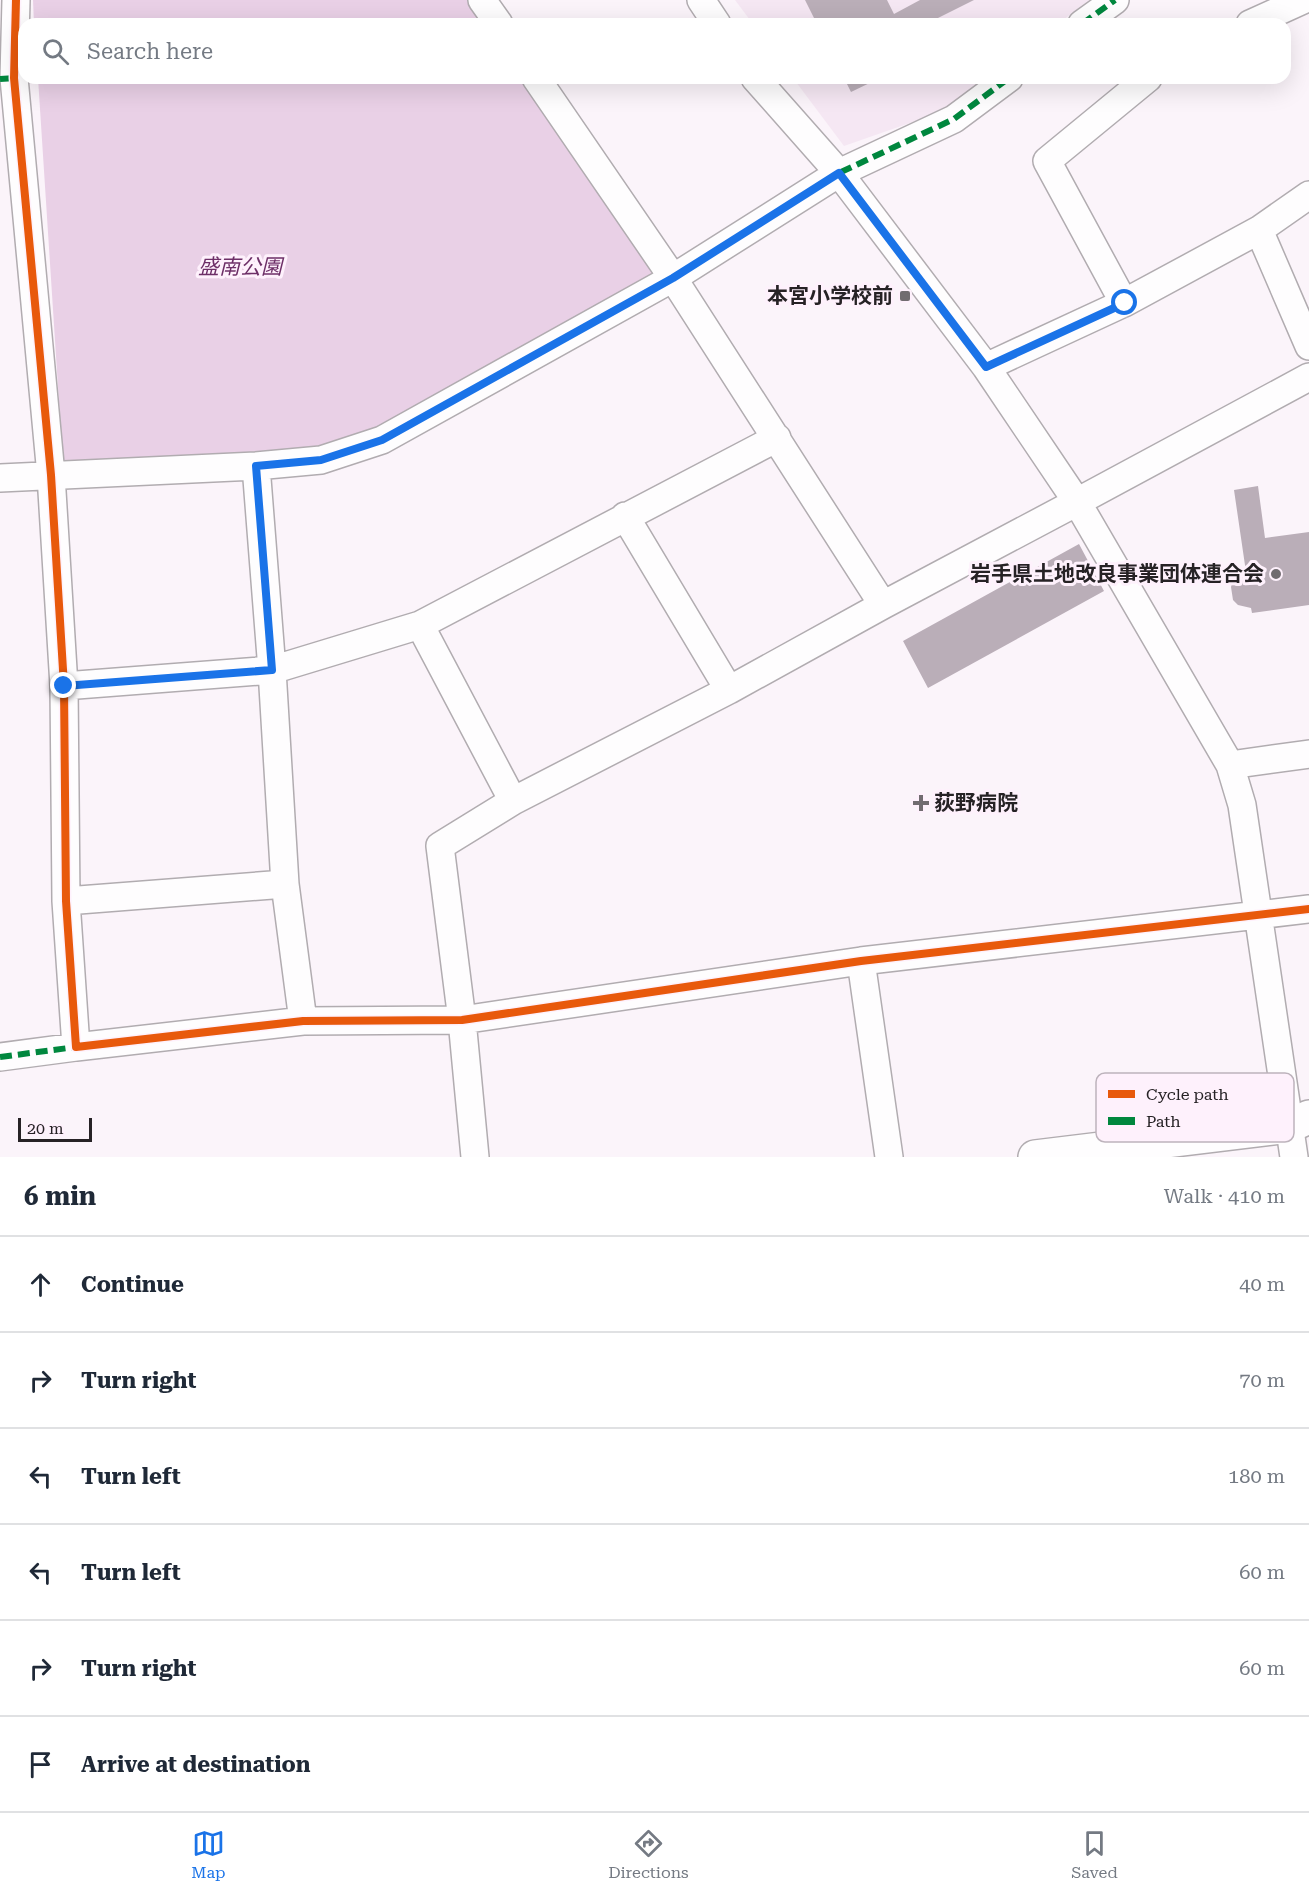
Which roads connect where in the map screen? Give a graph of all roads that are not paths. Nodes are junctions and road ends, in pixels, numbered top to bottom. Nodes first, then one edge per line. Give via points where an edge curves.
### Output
1 (16, 0) edge
2 (482, 0) edge
3 (701, 0) edge
4 (1115, 0) edge
5 (1303, 0) edge
6 (495, 18) edge
7 (713, 18) edge
8 (1090, 18) edge
9 (1263, 18) edge
10 (7, 79) edge
11 (540, 84) edge
12 (760, 84) edge
13 (1001, 84) edge
14 (1141, 84) edge
15 (839, 173) junction
16 (1309, 195) edge
17 (1259, 230) junction
18 (673, 278) junction
19 (1125, 303) junction
20 (1309, 346) edge
21 (986, 367) junction
22 (1309, 377) edge
23 (777, 438) junction
24 (256, 466) junction
25 (51, 475) junction
26 (0, 478) edge
27 (1077, 502) junction
28 (625, 516) junction
29 (883, 605) junction
30 (420, 625) junction
31 (272, 670) junction
32 (64, 686) junction
33 (729, 690) junction
34 (1309, 754) edge
35 (1230, 765) junction
36 (513, 801) junction
37 (285, 884) junction
38 (66, 901) junction
39 (1309, 909) edge
40 (1258, 915) junction
41 (861, 961) junction
42 (462, 1020) junction
43 (303, 1021) junction
44 (76, 1047) junction
45 (0, 1057) edge
46 (1288, 1073) edge
47 (1294, 1102) edge
48 (1300, 1133) edge
49 (1201, 1142) edge
50 (475, 1157) edge
51 (889, 1157) edge
52 (1035, 1157) edge

1 - 10 street
2 - 6 street
3 - 7 street
4 - 8 street
5 - 9 street
10 - 25 street
11 - 18 street
12 - 15 street
13 - 15 street via 954,119
14 - 19 street via 1047,161
15 - 18 street
15 - 21 street
16 - 17 street
17 - 19 street
17 - 20 street
18 - 23 street
18 - 24 street via 382,440 321,460
19 - 21 street
21 - 27 street
22 - 27 street
23 - 28 street
23 - 29 street
24 - 25 street
24 - 31 street
25 - 26 street
25 - 32 street
27 - 29 street
27 - 35 street
28 - 30 street
28 - 33 street
29 - 33 street
30 - 31 street
30 - 36 street
31 - 32 street
31 - 37 street
32 - 38 street
33 - 36 street
34 - 35 street
35 - 40 street via 1242,805
36 - 42 street via 440,846
37 - 38 street
37 - 43 street
38 - 44 street
39 - 40 street
40 - 41 street
40 - 46 street
41 - 42 street
41 - 51 street
42 - 43 street
42 - 50 street
43 - 44 street
44 - 45 street
47 - 48 street
49 - 52 main road

